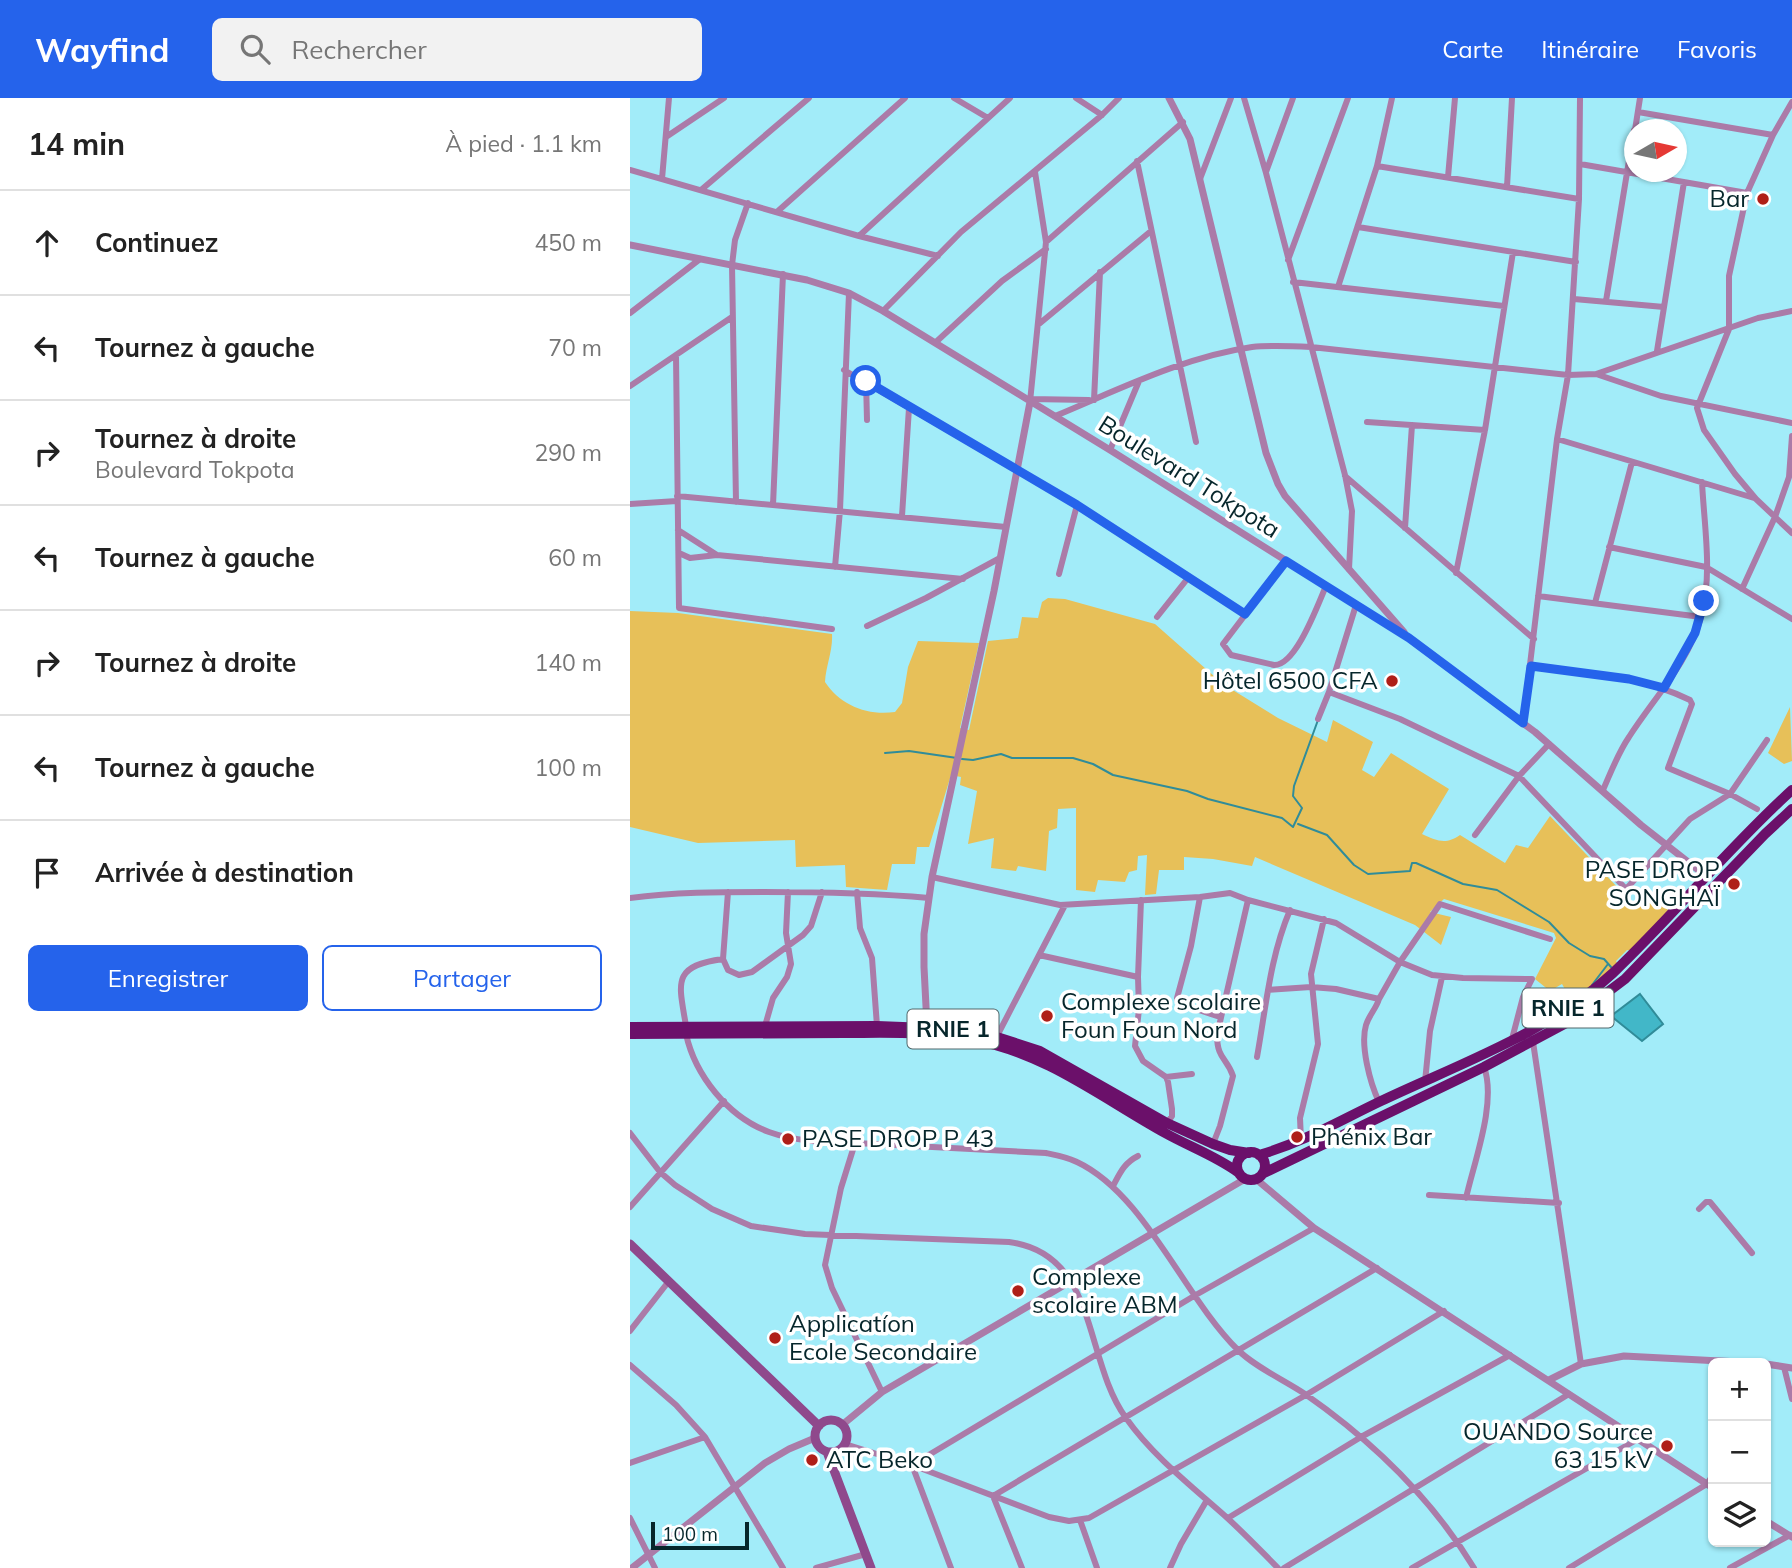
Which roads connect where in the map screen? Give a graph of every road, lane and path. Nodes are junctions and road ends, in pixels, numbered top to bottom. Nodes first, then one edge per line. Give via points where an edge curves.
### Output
1 (669, 98) edge
2 (724, 98) edge
3 (809, 98) edge
4 (905, 98) edge
5 (954, 98) edge
6 (1010, 98) edge
7 (1076, 98) edge
8 (1119, 98) edge
9 (1169, 98) edge
10 (1231, 98) edge
11 (1244, 98) edge
12 (1293, 98) edge
13 (1348, 98) edge
14 (1392, 98) edge
15 (1455, 98) edge
16 (1513, 98) edge
17 (1580, 98) edge
18 (1640, 98) edge
19 (1792, 102) edge
20 (1638, 112) junction
21 (1102, 115) junction
22 (988, 118) junction
23 (1636, 119) edge
24 (1183, 122) junction
25 (1773, 135) junction
26 (666, 137) junction
27 (1137, 161) junction
28 (1580, 164) junction
29 (1377, 166) junction
30 (630, 170) edge
31 (1624, 171) edge
32 (1035, 172) junction
33 (1266, 173) junction
34 (1448, 177) junction
35 (662, 179) junction
36 (1200, 179) junction
37 (1625, 182) edge
38 (1684, 182) joint
39 (1507, 187) junction
40 (701, 190) junction
41 (1747, 193) junction
42 (1579, 199) junction
43 (748, 203) junction
44 (778, 211) junction
45 (1358, 227) junction
46 (1150, 231) junction
47 (859, 236) junction
48 (630, 245) edge
49 (1046, 245) junction
50 (1513, 252) junction
51 (939, 256) junction
52 (700, 260) junction
53 (1289, 260) junction
54 (1576, 262) junction
55 (732, 265) junction
56 (1100, 271) junction
57 (783, 274) junction
58 (1293, 282) junction
59 (1338, 287) junction
60 (849, 293) junction
61 (1574, 299) junction
62 (1606, 301) junction
63 (1504, 306) junction
64 (1664, 307) junction
65 (883, 311) junction
66 (1792, 311) edge
67 (630, 313) edge
68 (732, 317) junction
69 (1038, 324) junction
70 (1729, 330) junction
71 (936, 342) junction
72 (1311, 347) junction
73 (1241, 349) junction
74 (1657, 351) junction
75 (676, 355) junction
76 (1181, 365) junction
77 (1495, 368) junction
78 (844, 370) junction
79 (1596, 374) junction
80 (1568, 375) junction
81 (1139, 380) junction
82 (866, 381) junction
83 (630, 386) edge
84 (1030, 400) junction
85 (1094, 400) junction
86 (1698, 403) junction
87 (909, 408) junction
88 (1055, 416) junction
89 (867, 420) dead end
90 (1367, 422) dead end
91 (1792, 423) edge
92 (1412, 425) junction
93 (1485, 430) junction
94 (1792, 436) edge
95 (1557, 439) junction
96 (1196, 442) dead end
97 (1110, 450) junction
98 (1632, 462) junction
99 (1017, 470) junction
100 (1345, 475) junction
101 (1702, 482) junction
102 (677, 499) junction
103 (1756, 499) junction
104 (736, 502) junction
105 (630, 504) edge
106 (773, 505) junction
107 (1077, 505) junction
108 (839, 510) junction
109 (902, 516) junction
110 (1775, 517) junction
111 (1006, 527) junction
112 (1405, 528) junction
113 (678, 530) junction
114 (1792, 533) edge
115 (1609, 547) junction
116 (680, 553) junction
117 (717, 555) junction
118 (1000, 558) junction
119 (1286, 561) junction
120 (835, 567) junction
121 (1706, 567) junction
122 (1349, 569) junction
123 (1456, 573) junction
124 (1059, 574) dead end
125 (1188, 578) junction
126 (963, 579) junction
127 (1326, 586) junction
128 (1742, 589) junction
129 (1538, 596) junction
130 (1595, 603) junction
131 (1356, 605) junction
132 (1245, 614) junction
133 (1157, 617) dead end
134 (1701, 617) junction
135 (1792, 619) edge
136 (867, 626) dead end
137 (832, 629) dead end
138 (1409, 638) junction
139 (1534, 639) junction
140 (1531, 666) junction
141 (1664, 688) junction
142 (1329, 692) junction
143 (1318, 719) dead end
144 (1523, 723) junction
145 (1767, 740) dead end
146 (1549, 744) junction
147 (1519, 776) junction
148 (1602, 790) junction
149 (1792, 790) edge
150 (1730, 794) junction
151 (1758, 809) dead end
152 (1792, 810) edge
153 (1475, 835) dead end
154 (1667, 846) junction
155 (1706, 876) junction
156 (932, 877) junction
157 (728, 892) junction
158 (788, 892) junction
159 (822, 892) junction
160 (857, 892) junction
161 (1200, 897) junction
162 (630, 898) edge
163 (929, 898) junction
164 (1141, 900) junction
165 (1248, 900) junction
166 (1065, 905) junction
167 (1290, 910) junction
168 (1324, 919) junction
169 (1550, 939) dead end
170 (788, 946) junction
171 (1039, 955) junction
172 (723, 959) junction
173 (1400, 962) junction
174 (1138, 977) junction
175 (1441, 977) junction
176 (1311, 987) junction
177 (1268, 990) junction
178 (1379, 999) junction
179 (1220, 1017) junction
180 (765, 1026) junction
181 (877, 1026) junction
182 (928, 1026) junction
183 (630, 1027) edge
184 (686, 1030) junction
185 (630, 1034) edge
186 (996, 1038) junction
187 (1512, 1040) junction
188 (1533, 1042) junction
189 (1257, 1057) dead end
190 (1484, 1068) junction
191 (1192, 1074) dead end
192 (1166, 1077) junction
193 (1425, 1082) junction
194 (724, 1101) junction
195 (1379, 1102) junction
196 (1167, 1123) junction
197 (630, 1133) edge
198 (1301, 1141) junction
199 (855, 1143) junction
200 (1213, 1144) junction
201 (1254, 1154) junction
202 (1138, 1156) dead end
203 (660, 1172) junction
204 (1251, 1176) junction
205 (1113, 1186) junction
206 (1429, 1195) dead end
207 (1466, 1198) junction
208 (1559, 1203) junction
209 (630, 1207) edge
210 (1699, 1209) dead end
211 (1314, 1228) junction
212 (1152, 1233) junction
213 (831, 1234) junction
214 (630, 1244) edge
215 (1752, 1253) dead end
216 (1377, 1268) junction
217 (669, 1280) junction
218 (1071, 1281) junction
219 (1194, 1296) junction
220 (1444, 1311) junction
221 (630, 1331) edge
222 (1239, 1351) junction
223 (1097, 1354) junction
224 (1510, 1355) junction
225 (1708, 1360) edge
226 (1581, 1364) junction
227 (630, 1365) edge
228 (1788, 1367) edge
229 (1549, 1380) junction
230 (882, 1392) junction
231 (1569, 1394) junction
232 (1306, 1395) junction
233 (1792, 1399) edge
234 (1126, 1418) junction
235 (842, 1425) junction
236 (819, 1426) junction
237 (705, 1437) junction
238 (1361, 1437) junction
239 (815, 1438) junction
240 (1638, 1439) junction
241 (845, 1444) junction
242 (827, 1452) junction
243 (630, 1463) edge
244 (912, 1465) junction
245 (1173, 1469) junction
246 (735, 1485) junction
247 (1708, 1485) edge
248 (1708, 1487) edge
249 (1414, 1488) junction
250 (993, 1496) junction
251 (1207, 1500) junction
252 (630, 1518) edge
253 (1228, 1518) junction
254 (1080, 1520) junction
255 (1771, 1524) edge
256 (1791, 1535) edge
257 (1458, 1542) junction
258 (648, 1554) junction
259 (866, 1554) junction
260 (632, 1568) edge
261 (655, 1568) edge
262 (783, 1568) edge
263 (817, 1568) edge
264 (871, 1568) edge
265 (951, 1568) edge
266 (1021, 1568) edge
267 (1097, 1568) edge
268 (1170, 1568) edge
269 (1278, 1568) edge
270 (1284, 1568) edge
271 (1412, 1568) edge
272 (1474, 1568) edge
273 (1569, 1568) edge
274 (1730, 1568) edge

1 - 26 street
2 - 26 street
3 - 40 street
4 - 44 street
5 - 22 street
6 - 22 street
7 - 21 street
8 - 21 street
9 - 24 street
10 - 36 street
11 - 33 street
12 - 33 street
13 - 53 street
14 - 29 street
15 - 34 street
16 - 39 street
17 - 28 street
18 - 20 street
19 - 25 street
20 - 23 street
20 - 25 street
21 - 32 street
22 - 47 street
24 - 27 street
24 - 36 street
25 - 41 street
26 - 35 street
27 - 46 street
27 - 49 street
28 - 31 street
28 - 42 street
29 - 34 street
29 - 45 street
30 - 35 street
32 - 49 street
32 - 51 street via 961,232
33 - 53 street
34 - 39 street
35 - 40 street
36 - 73 street
37 - 62 street
38 - 41 street
38 - 64 street
39 - 42 street
40 - 43 street
41 - 70 street via 1729,275
42 - 54 street
43 - 44 street
43 - 55 street
44 - 47 street
45 - 50 street
45 - 59 street
46 - 56 street
46 - 76 street
47 - 51 street
48 - 52 street, Boulevard Tokpota
49 - 69 street
49 - 71 street
50 - 54 street
50 - 63 street
51 - 65 street
52 - 55 street, Boulevard Tokpota
52 - 67 street
53 - 58 street
54 - 61 street
55 - 57 street, Boulevard Tokpota
55 - 68 street
56 - 69 street
56 - 85 street
57 - 60 street, Boulevard Tokpota
57 - 106 street
58 - 59 street
58 - 72 street
59 - 63 street
60 - 65 street, Boulevard Tokpota
60 - 78 street
61 - 62 street
61 - 80 street
62 - 64 street
63 - 77 street
64 - 74 street
65 - 71 street, Boulevard Tokpota
66 - 70 street
68 - 75 street
68 - 104 street
69 - 84 street
70 - 74 street
70 - 86 street
71 - 84 street, Boulevard Tokpota
72 - 73 street
72 - 77 street
72 - 100 street
73 - 76 street
73 - 122 street via 1278,484
74 - 79 street
75 - 83 street
75 - 102 street
76 - 81 street
76 - 96 street
77 - 80 street
77 - 93 street
78 - 82 street
78 - 108 street
79 - 80 street
79 - 86 street
80 - 95 street
81 - 85 street
81 - 97 street
82 - 87 street
82 - 89 street
84 - 85 street
84 - 88 street, Boulevard Tokpota
84 - 99 street
85 - 88 street
86 - 91 street
86 - 103 street via 1704,430
87 - 99 street
87 - 109 street
88 - 97 street, Boulevard Tokpota
90 - 92 street
92 - 93 street
92 - 112 street
93 - 123 street
94 - 110 street via 1789,477
95 - 98 street
95 - 129 street
97 - 119 street, Boulevard Tokpota
98 - 101 street
98 - 115 street
99 - 107 street
99 - 111 street
100 - 112 street
100 - 122 street via 1352,511
101 - 103 street
101 - 121 street
102 - 104 street
102 - 105 street
102 - 113 street
103 - 110 street
104 - 106 street
106 - 108 street
107 - 124 street
107 - 125 street
108 - 109 street
108 - 120 street
109 - 111 street
110 - 114 street
110 - 128 street
111 - 118 street
112 - 123 street
113 - 116 street
113 - 117 street
115 - 121 street
115 - 130 street
116 - 117 street via 690,558
116 - 137 street via 681,610
117 - 120 street
118 - 126 street
118 - 156 street
119 - 127 street, Boulevard Tokpota
119 - 132 street
120 - 126 street
121 - 128 street
121 - 134 street
122 - 138 street
123 - 139 street
125 - 132 street
125 - 133 street
126 - 136 street
127 - 131 street, Boulevard Tokpota
127 - 132 street via 1303,638 1280,666 1241,659 1223,647
128 - 135 street
129 - 130 street
129 - 139 street
130 - 134 street
131 - 138 street, Boulevard Tokpota
131 - 142 street
134 - 141 street
138 - 144 street, Boulevard Tokpota
139 - 140 street
140 - 141 street
140 - 144 street
141 - 148 street via 1629,737
141 - 150 street via 1692,704 1668,768
142 - 143 street
142 - 147 street via 1400,719
144 - 146 street, Boulevard Tokpota
145 - 150 street
146 - 147 street
146 - 148 street, Boulevard Tokpota
147 - 153 street
147 - 154 street via 1625,888
148 - 154 street, Boulevard Tokpota
149 - 155 highway, RNIE 1
150 - 151 street
150 - 154 street via 1690,819
152 - 188 highway, RNIE 1 via 1625,979 1568,1023
154 - 155 street, Boulevard Tokpota
155 - 187 highway, RNIE 1 via 1613,973 1570,1006
156 - 163 street
156 - 166 street
157 - 158 street
157 - 162 street
157 - 172 street
158 - 159 street
158 - 170 street
159 - 160 street
159 - 170 street via 811,926
160 - 163 street
160 - 181 street via 860,928 872,958
161 - 164 street
161 - 165 street via 1230,893
161 - 179 street via 1177,998 1178,1003
163 - 182 street via 923,967
164 - 166 street
164 - 174 street
165 - 167 street
165 - 179 street
166 - 171 street
167 - 168 street
167 - 177 street
168 - 173 street
168 - 176 street
169 - 173 street via 1440,904
170 - 172 street via 746,974 728,970
170 - 180 street via 791,964
171 - 174 street
171 - 186 street
172 - 184 street via 687,969 681,989
173 - 175 street
173 - 178 street
174 - 192 street via 1135,1046 1149,1068
175 - 187 street via 1532,979
175 - 193 street
176 - 177 street
176 - 178 street
176 - 198 street via 1318,1044 1300,1118
177 - 189 street
178 - 195 street via 1364,1037 1370,1081
179 - 200 street via 1219,1055 1233,1076
180 - 181 highway, RNIE 1
180 - 184 highway, RNIE 1
181 - 182 highway, RNIE 1
182 - 186 highway, RNIE 1
183 - 184 highway, RNIE 1
184 - 185 highway, RNIE 1
184 - 194 street via 693,1059
184 - 204 highway, RNIE 1 via 915,1034 998,1045 1042,1060 1164,1132
186 - 196 highway, RNIE 1 via 1055,1058
187 - 193 highway, RNIE 1
188 - 190 highway, RNIE 1
188 - 208 street
190 - 204 highway, RNIE 1
190 - 207 street via 1485,1117
191 - 192 street
192 - 196 street via 1172,1109
193 - 195 highway, RNIE 1
194 - 199 street via 770,1132
194 - 203 street
195 - 198 highway, RNIE 1
196 - 200 highway, RNIE 1
197 - 203 street
198 - 201 highway, RNIE 1
199 - 205 street via 1046,1153 1074,1161
199 - 213 street
200 - 201 highway, RNIE 1
201 - 204 highway via 1264,1161
201 - 204 highway via 1239,1160
202 - 205 street via 1123,1167
203 - 209 street
203 - 213 street via 693,1198 751,1226
204 - 211 street
204 - 212 street
205 - 212 street
206 - 207 street
207 - 208 street
208 - 226 street
210 - 215 street via 1710,1202
211 - 216 street
211 - 219 street
212 - 218 street
212 - 219 street
213 - 218 street via 1022,1243 1050,1255
213 - 230 street via 825,1265 828,1275
214 - 217 main road
216 - 220 street
216 - 222 street
217 - 221 street
217 - 236 main road
218 - 223 street
218 - 230 street
219 - 222 street
219 - 223 street
220 - 224 street
220 - 232 street
222 - 232 street
222 - 234 street
223 - 234 street
223 - 244 street
224 - 229 street
224 - 238 street
225 - 226 street via 1624,1356
226 - 229 street
227 - 237 street
228 - 233 street
229 - 231 street
230 - 235 street
231 - 240 street
231 - 249 street
232 - 238 street
232 - 245 street
234 - 245 street
234 - 250 street
235 - 236 main road via 828,1420
235 - 241 main road
236 - 239 main road
237 - 243 street
237 - 246 street
238 - 249 street
238 - 253 street
239 - 242 main road
239 - 246 street via 775,1456
240 - 247 street
240 - 257 street
241 - 242 main road via 838,1451
241 - 244 street
242 - 259 main road
244 - 250 street
244 - 265 street
245 - 251 street
245 - 254 street
246 - 258 street
246 - 262 street
248 - 273 street
249 - 257 street
249 - 270 street
250 - 254 street via 1049,1517
250 - 266 street
251 - 253 street
251 - 268 street
252 - 258 street
253 - 269 street
254 - 267 street
255 - 256 street
256 - 274 street
257 - 271 street
257 - 272 street
258 - 260 street
258 - 261 street
259 - 263 street
259 - 264 main road

